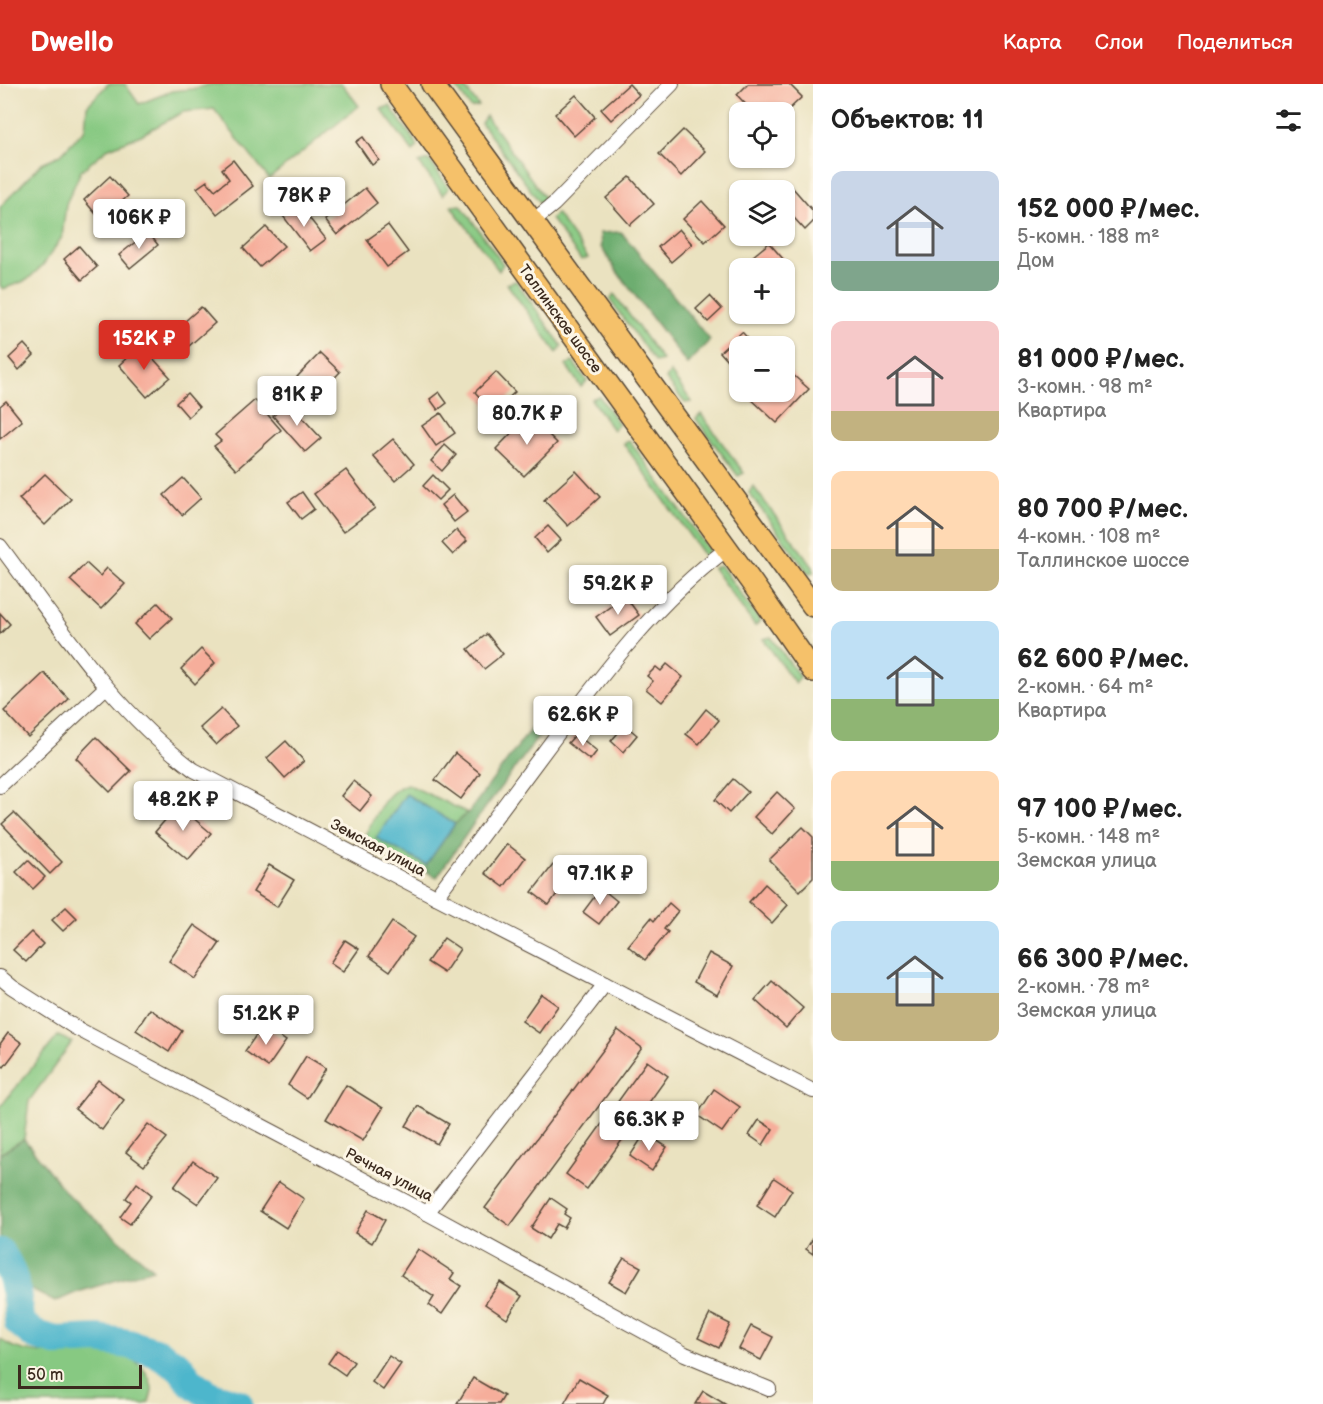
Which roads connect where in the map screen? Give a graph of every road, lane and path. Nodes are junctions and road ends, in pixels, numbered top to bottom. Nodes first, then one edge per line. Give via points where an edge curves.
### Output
1 (391, 84) edge
2 (432, 84) edge
3 (672, 84) edge
4 (533, 221) junction
5 (0, 546) edge
6 (727, 549) junction
7 (813, 606) edge
8 (813, 671) edge
9 (105, 688) junction
10 (0, 786) edge
11 (436, 897) junction
12 (0, 977) edge
13 (605, 984) junction
14 (813, 1090) edge
15 (427, 1214) junction
16 (769, 1389) dead end

1 - 6 main road, Таллинское шоссе
2 - 4 main road
3 - 4 street
4 - 7 main road
5 - 9 street, Земская улица
6 - 8 main road, Таллинское шоссе
6 - 11 street via 676,593 603,673
9 - 10 street
9 - 11 street, Земская улица via 152,737 194,770
11 - 13 street, Земская улица
12 - 15 street, Речная улица via 75,1028
13 - 14 street, Земская улица
13 - 15 street
15 - 16 street, Речная улица via 684,1354

